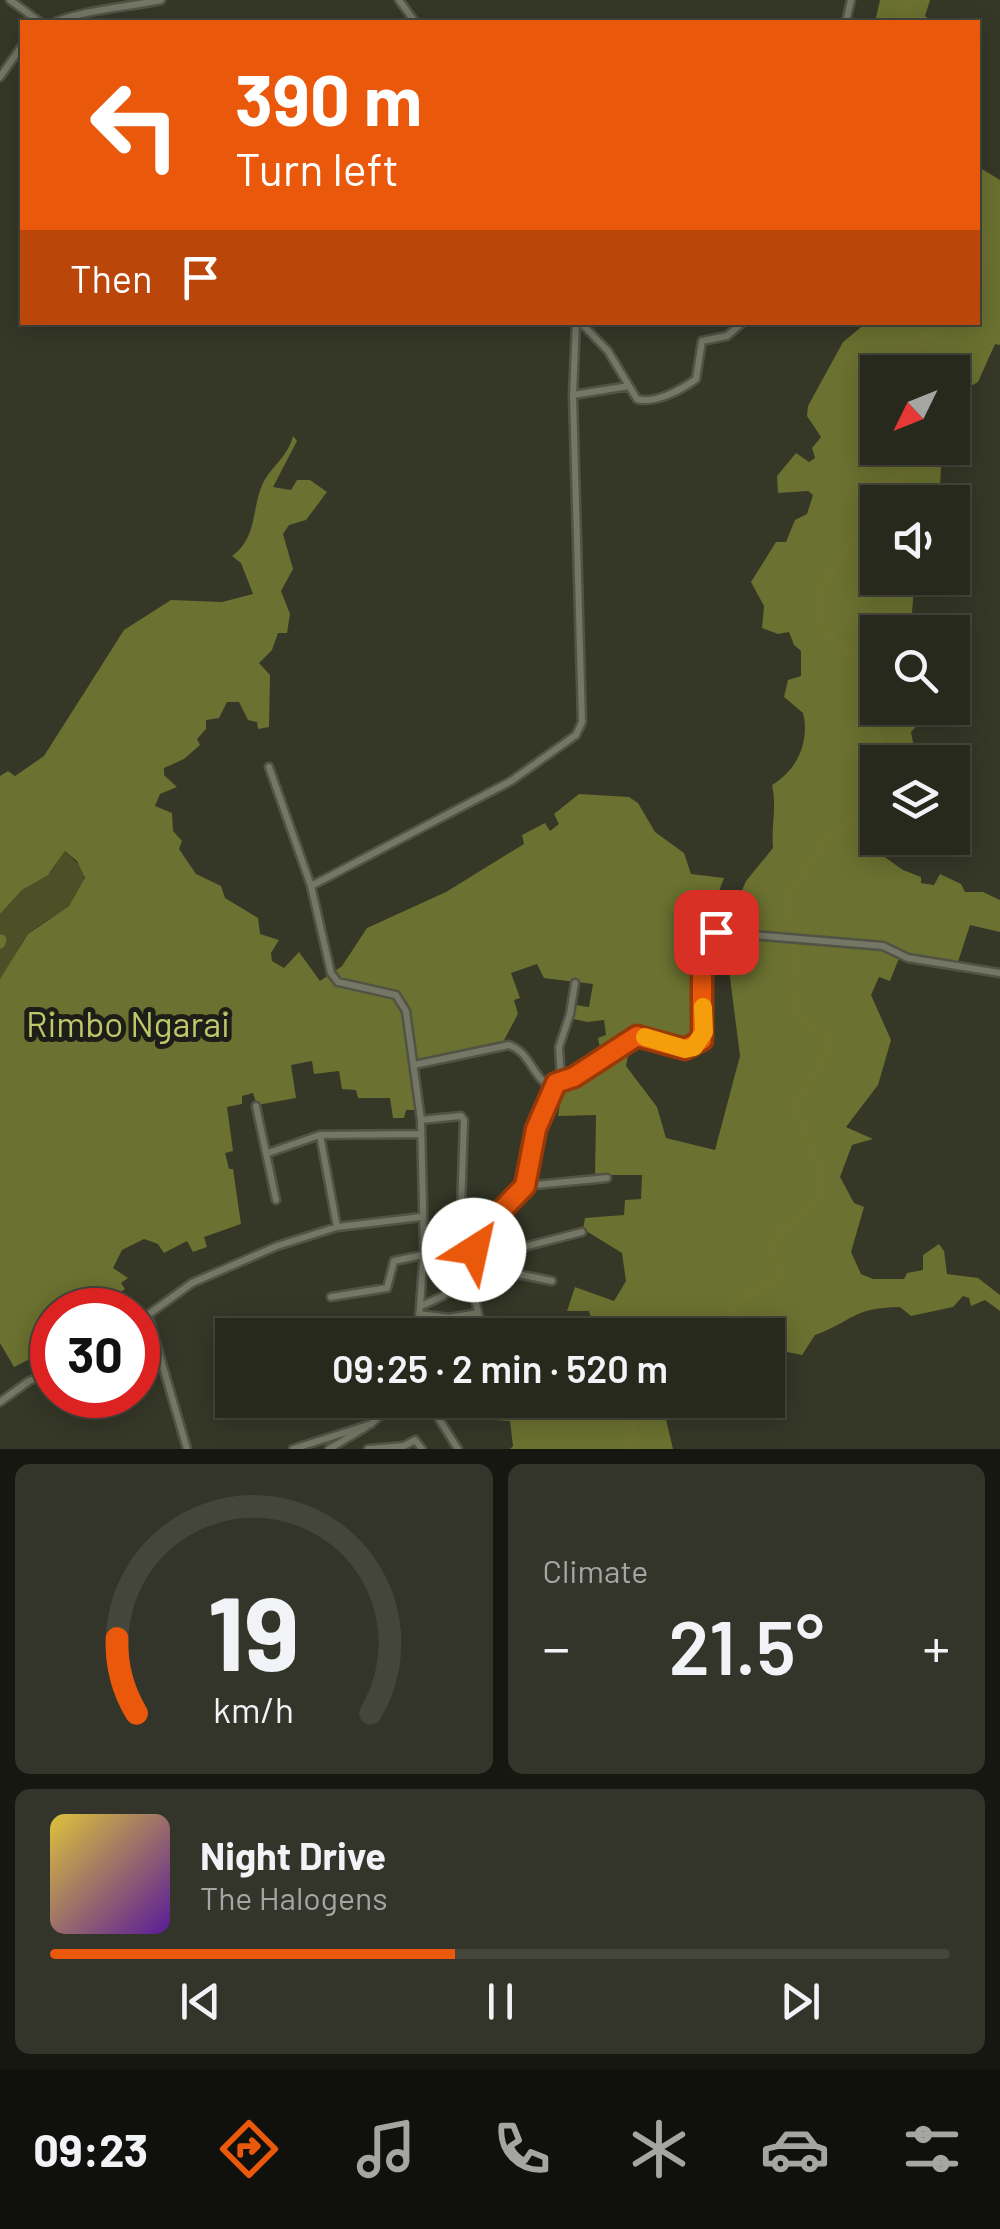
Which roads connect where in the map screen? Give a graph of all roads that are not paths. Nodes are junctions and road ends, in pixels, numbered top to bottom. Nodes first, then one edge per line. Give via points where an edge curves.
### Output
1 (10, 0) edge
2 (162, 0) edge
3 (37, 20) edge
4 (60, 20) edge
5 (20, 49) edge
6 (0, 77) edge
7 (576, 325) edge
8 (583, 325) edge
9 (740, 325) edge
10 (629, 386) junction
11 (573, 395) junction
12 (270, 767) dead end
13 (310, 886) junction
14 (1000, 972) edge
15 (575, 983) dead end
16 (414, 1066) junction
17 (561, 1079) junction
18 (552, 1088) junction
19 (256, 1106) dead end
20 (421, 1120) junction
21 (421, 1134) junction
22 (320, 1135) junction
23 (268, 1153) junction
24 (607, 1178) dead end
25 (525, 1186) junction
26 (276, 1200) dead end
27 (420, 1217) junction
28 (337, 1226) junction
29 (582, 1232) dead end
30 (473, 1245) junction
31 (423, 1252) junction
32 (462, 1252) junction
33 (489, 1264) junction
34 (468, 1278) junction
35 (552, 1281) dead end
36 (331, 1297) dead end
37 (160, 1306) edge
38 (420, 1310) junction
39 (478, 1313) junction
40 (419, 1318) edge
41 (479, 1318) edge
42 (160, 1356) edge
43 (30, 1381) edge
44 (0, 1402) edge
45 (377, 1418) edge
46 (438, 1418) edge
47 (370, 1424) junction
48 (328, 1438) junction
49 (330, 1448) edge
50 (187, 1449) edge
51 (293, 1449) edge
52 (368, 1449) edge
53 (422, 1449) edge
54 (458, 1449) edge

1 - 3 street
2 - 4 street
5 - 6 street
7 - 11 street
8 - 10 street
9 - 10 street via 727,336 700,342 696,379 687,385 646,402
10 - 11 street
11 - 13 street via 582,722 576,735 511,781
12 - 13 street
13 - 16 street via 331,972 338,982 396,996 406,1012
14 - 17 street via 908,958 883,946 716,932 702,943 704,1032 694,1047 637,1036
15 - 17 street via 559,1043
16 - 18 street via 509,1045
16 - 20 street
17 - 18 street
18 - 25 street
19 - 23 street
20 - 21 street
20 - 30 street via 464,1120 461,1209
21 - 22 street
21 - 27 street
22 - 23 street
22 - 28 street
23 - 26 street
24 - 25 street
25 - 30 street
27 - 28 street
27 - 31 street
28 - 37 street via 192,1283
29 - 33 street via 504,1252
30 - 32 street
30 - 33 street
31 - 32 street
31 - 36 street via 394,1261 387,1288
31 - 38 street
32 - 34 street
33 - 34 street
33 - 35 street
34 - 38 street
34 - 39 street
38 - 39 street via 449,1318
38 - 40 street
39 - 41 street
42 - 50 street
43 - 44 street
45 - 47 street
46 - 54 street
47 - 48 street
47 - 49 street
48 - 49 street
48 - 51 street
52 - 53 street via 417,1440

